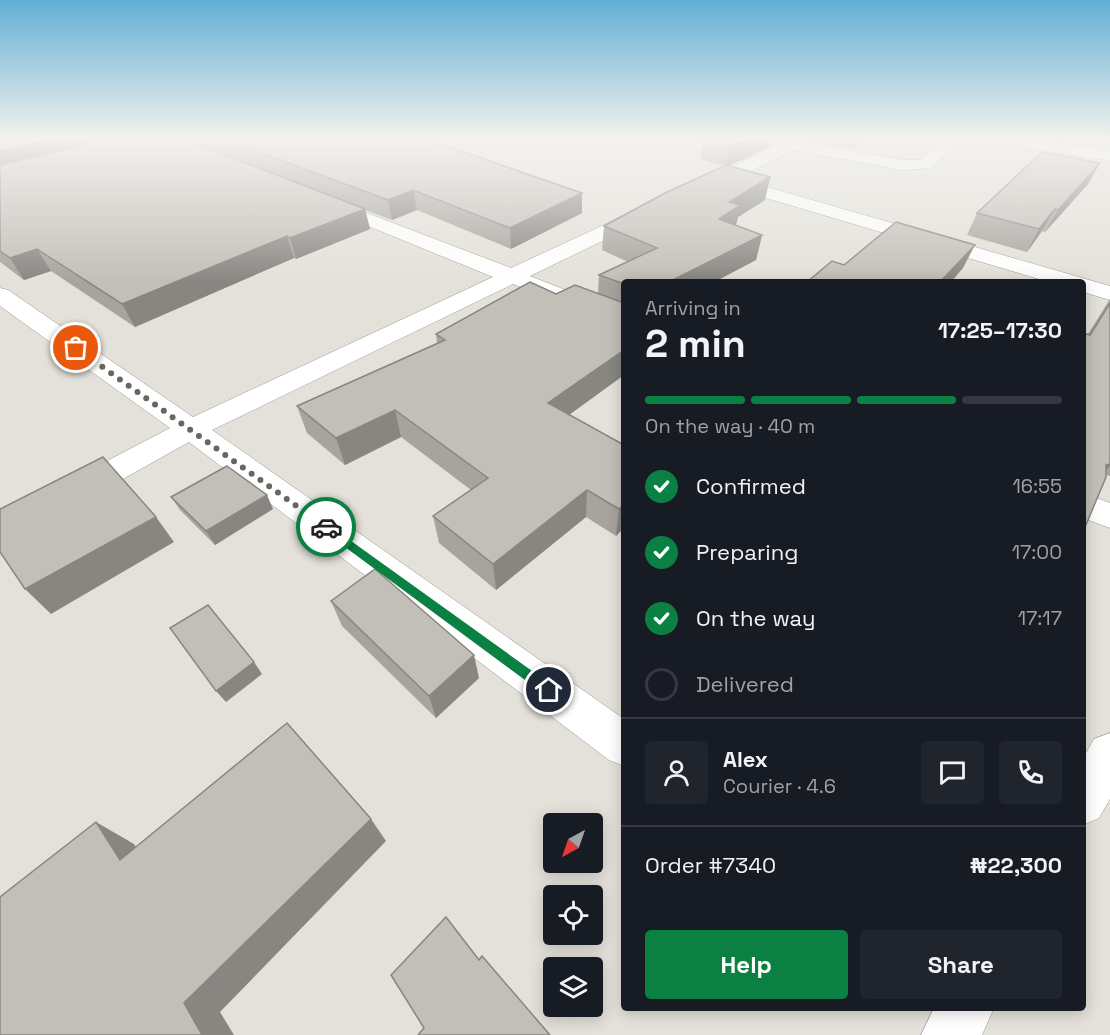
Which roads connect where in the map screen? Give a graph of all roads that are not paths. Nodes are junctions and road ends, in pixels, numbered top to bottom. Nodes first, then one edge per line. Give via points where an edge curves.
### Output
1 (704, 186) edge
2 (745, 186) edge
3 (689, 193) edge
4 (304, 194) edge
5 (658, 208) edge
6 (512, 276) junction
7 (1062, 279) edge
8 (1086, 286) edge
9 (1110, 293) edge
10 (0, 295) edge
11 (621, 320) edge
12 (191, 429) junction
13 (1086, 506) edge
14 (1110, 516) edge
15 (0, 532) edge
16 (621, 743) edge
17 (1109, 758) edge
18 (1086, 797) edge
19 (964, 1011) edge
20 (950, 1035) edge

1 - 3 street
2 - 7 street
4 - 6 street
5 - 6 street
6 - 11 street
6 - 12 street
8 - 9 street
10 - 12 street
12 - 15 street
12 - 16 street
13 - 14 street
17 - 18 street
19 - 20 street

